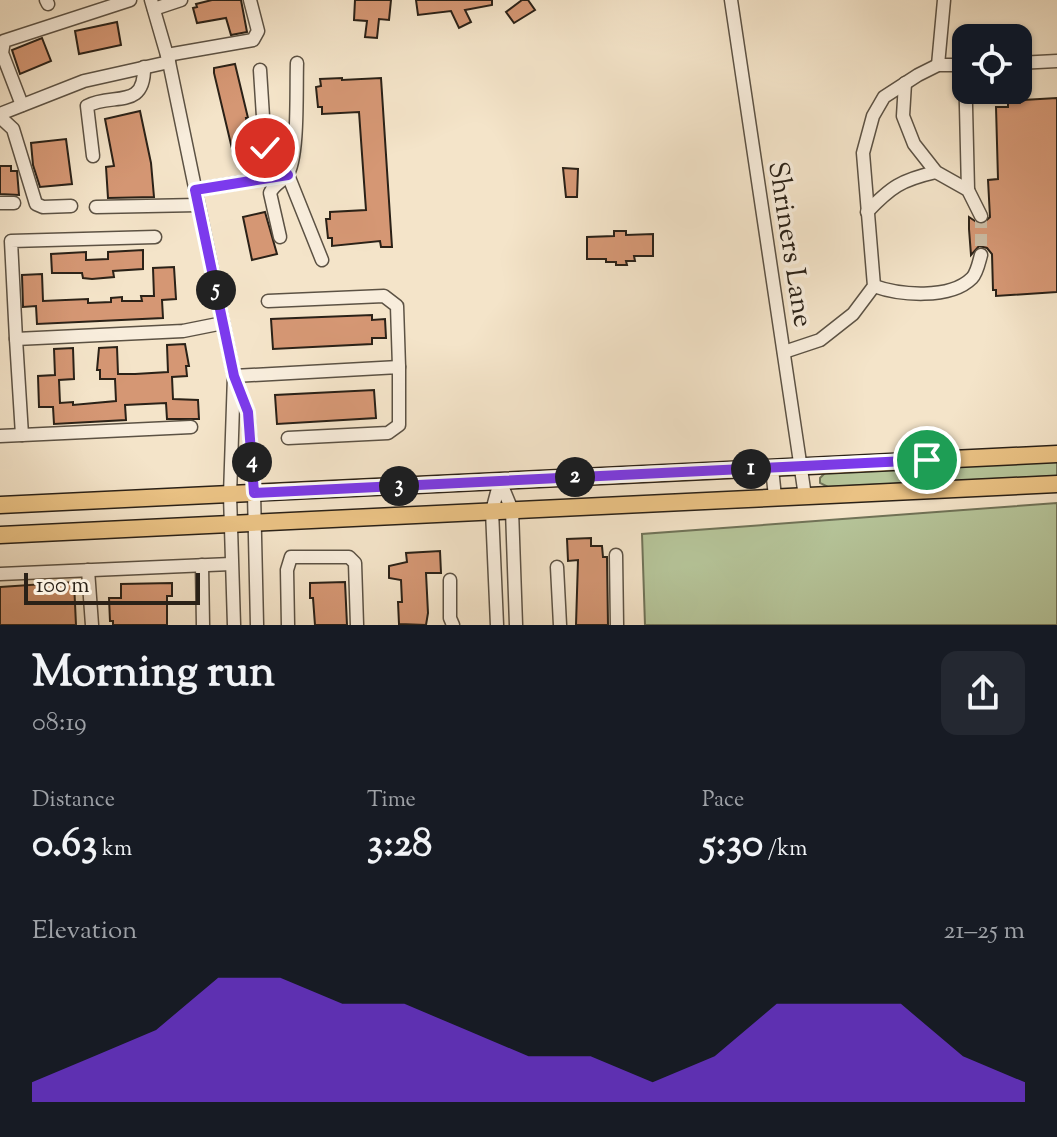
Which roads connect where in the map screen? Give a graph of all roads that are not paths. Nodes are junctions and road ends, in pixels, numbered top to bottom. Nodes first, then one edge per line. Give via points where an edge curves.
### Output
1 (130, 0) edge
2 (181, 0) edge
3 (250, 0) edge
4 (731, 0) edge
5 (941, 0) edge
6 (152, 4) edge
7 (168, 58) junction
8 (1057, 61) edge
9 (1032, 62) edge
10 (297, 63) dead end
11 (938, 65) junction
12 (952, 65) edge
13 (144, 67) junction
14 (260, 70) dead end
15 (905, 83) junction
16 (966, 104) edge
17 (22, 105) junction
18 (0, 116) edge
19 (93, 156) dead end
20 (936, 172) junction
21 (288, 175) junction
22 (195, 190) junction
23 (968, 190) junction
24 (0, 203) edge
25 (14, 203) dead end
26 (198, 205) junction
27 (71, 206) dead end
28 (96, 207) dead end
29 (867, 212) junction
30 (981, 216) tunnel mouth
31 (155, 237) dead end
32 (280, 237) dead end
33 (6, 241) edge
34 (981, 255) tunnel mouth
35 (322, 260) dead end
36 (874, 286) junction
37 (268, 301) dead end
38 (223, 323) junction
39 (16, 339) junction
40 (784, 352) junction
41 (399, 367) junction
42 (234, 376) junction
43 (191, 427) dead end
44 (22, 435) junction
45 (0, 436) edge
46 (288, 438) dead end
47 (1057, 454) edge
48 (801, 467) junction
49 (772, 468) junction
50 (500, 481) junction
51 (1057, 484) edge
52 (254, 493) junction
53 (230, 495) junction
54 (805, 496) junction
55 (775, 497) junction
56 (0, 505) edge
57 (512, 510) junction
58 (492, 511) junction
59 (253, 523) junction
60 (230, 524) junction
61 (0, 535) edge
62 (616, 555) dead end
63 (231, 564) junction
64 (202, 565) junction
65 (557, 567) dead end
66 (88, 570) junction
67 (0, 574) edge
68 (450, 580) dead end
69 (92, 625) edge
70 (203, 625) edge
71 (234, 625) edge
72 (257, 625) edge
73 (288, 625) edge
74 (357, 625) edge
75 (453, 625) edge
76 (497, 625) edge
77 (516, 625) edge
78 (560, 625) edge
79 (617, 625) edge

1 - 17 street via 4,41 2,53
2 - 6 street
3 - 7 street via 258,31 253,40
4 - 40 street, Shriners Lane
5 - 11 street
6 - 7 street
7 - 13 street
7 - 22 street
8 - 9 street
10 - 21 street via 294,152
11 - 12 street
11 - 15 street
13 - 17 street via 84,81
13 - 19 street via 142,87 133,96 87,106
14 - 21 street via 265,148
15 - 20 street via 903,116 914,144
15 - 29 street via 884,97 873,116 863,153
16 - 23 street
17 - 18 street
18 - 27 street via 13,129 36,204
20 - 23 street
20 - 29 street via 908,178
21 - 22 street
21 - 32 street via 270,193
21 - 35 street
22 - 26 street
23 - 30 street
24 - 25 street
26 - 28 street
26 - 38 street
29 - 36 street
31 - 33 street
33 - 39 street
34 - 36 street via 974,277 957,288 889,292
36 - 40 street via 853,314 820,340
37 - 41 street via 384,296 397,306
38 - 39 street via 183,331
38 - 42 street
39 - 44 street
40 - 48 street, Shriners Lane
41 - 42 street
41 - 46 street via 399,425 388,433
42 - 52 street via 248,412
42 - 53 street
43 - 44 street
44 - 45 street
47 - 48 main road
48 - 49 main road
48 - 54 street, Shriners Lane
49 - 50 main road
49 - 55 street
50 - 52 main road
50 - 57 street
50 - 58 street
51 - 54 main road
52 - 53 main road
52 - 59 street
53 - 56 main road
53 - 60 street
54 - 55 main road
55 - 57 main road
57 - 58 main road
57 - 77 street
58 - 59 main road
58 - 76 street
59 - 60 main road
59 - 72 street
60 - 61 main road
60 - 63 street
62 - 79 street
63 - 64 street
63 - 71 street
64 - 66 street
64 - 70 street
65 - 78 street
66 - 67 street
66 - 69 street
68 - 75 street
73 - 74 street via 291,557 349,557 355,563

